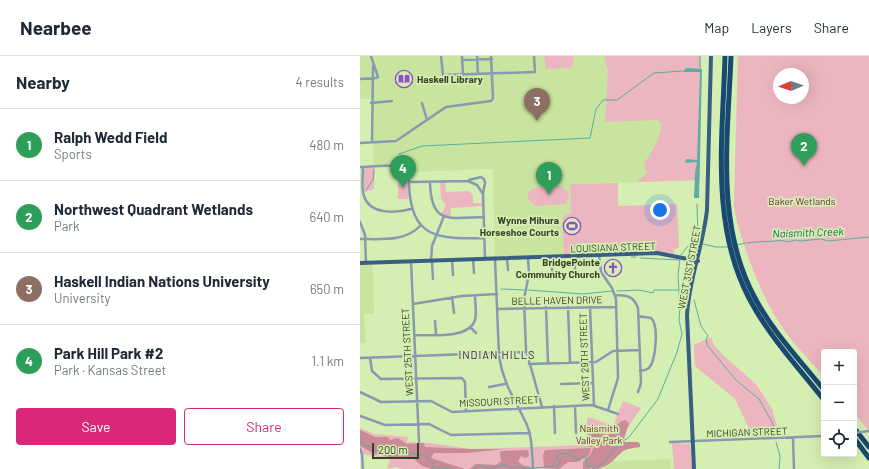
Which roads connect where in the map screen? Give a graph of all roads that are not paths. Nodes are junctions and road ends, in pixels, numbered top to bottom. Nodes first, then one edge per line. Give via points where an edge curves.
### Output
1 (371, 56) edge
2 (441, 56) edge
3 (462, 56) edge
4 (477, 56) edge
5 (534, 56) edge
6 (711, 56) edge
7 (725, 56) edge
8 (731, 56) edge
9 (491, 58) edge
10 (462, 60) junction
11 (477, 60) junction
12 (373, 66) junction
13 (492, 73) junction
14 (478, 74) junction
15 (463, 75) junction
16 (360, 79) edge
17 (372, 79) junction
18 (392, 101) dead end
19 (371, 103) junction
20 (422, 103) dead end
21 (427, 120) junction
22 (360, 143) edge
23 (372, 143) junction
24 (361, 167) edge
25 (468, 181) junction
26 (409, 182) junction
27 (430, 182) junction
28 (483, 194) junction
29 (411, 209) junction
30 (444, 216) junction
31 (484, 217) junction
32 (360, 222) edge
33 (421, 225) junction
34 (437, 235) junction
35 (484, 238) junction
36 (365, 239) junction
37 (360, 240) edge
38 (731, 241) junction
39 (599, 255) junction
40 (735, 255) junction
41 (552, 256) junction
42 (574, 256) junction
43 (528, 257) junction
44 (507, 258) junction
45 (473, 259) junction
46 (485, 259) junction
47 (495, 259) junction
48 (452, 260) junction
49 (411, 261) junction
50 (432, 261) junction
51 (698, 261) junction
52 (360, 263) edge
53 (366, 263) junction
54 (508, 270) dead end
55 (575, 272) dead end
56 (474, 273) dead end
57 (453, 275) dead end
58 (552, 276) dead end
59 (433, 279) dead end
60 (497, 294) junction
61 (475, 295) junction
62 (615, 295) junction
63 (452, 297) junction
64 (413, 304) junction
65 (616, 306) junction
66 (546, 307) junction
67 (568, 307) junction
68 (590, 307) junction
69 (524, 308) junction
70 (497, 309) junction
71 (454, 313) dead end
72 (638, 316) junction
73 (435, 321) dead end
74 (471, 328) junction
75 (476, 333) dead end
76 (436, 334) junction
77 (415, 335) junction
78 (618, 350) junction
79 (639, 350) junction
80 (526, 352) junction
81 (499, 353) junction
82 (416, 356) junction
83 (360, 358) edge
84 (370, 358) junction
85 (570, 362) junction
86 (592, 362) junction
87 (548, 363) junction
88 (529, 364) junction
89 (640, 371) junction
90 (417, 379) junction
91 (593, 383) junction
92 (505, 384) junction
93 (560, 384) dead end
94 (821, 386) edge
95 (489, 387) dead end
96 (360, 392) edge
97 (638, 392) dead end
98 (821, 396) edge
99 (418, 401) junction
100 (594, 405) junction
101 (554, 406) junction
102 (575, 406) junction
103 (542, 407) junction
104 (518, 408) junction
105 (608, 410) junction
106 (466, 411) junction
107 (618, 414) dead end
108 (360, 416) edge
109 (419, 424) junction
110 (869, 431) edge
111 (530, 432) junction
112 (576, 432) dead end
113 (857, 432) edge
114 (554, 433) dead end
115 (857, 433) edge
116 (821, 436) edge
117 (793, 438) junction
118 (692, 441) junction
119 (419, 442) dead end
120 (670, 442) dead end
121 (857, 442) edge
122 (869, 447) edge
123 (360, 449) edge
124 (869, 458) edge
125 (533, 467) edge
126 (363, 469) edge
127 (694, 469) edge
128 (794, 469) edge

1 - 12 street
2 - 15 street via 442,75
3 - 10 street
4 - 11 street
5 - 13 street via 535,72
6 - 51 main road, WEST 31ST STREET via 708,197
7 - 38 highway via 722,182 723,210
8 - 38 highway via 727,185
9 - 11 street
9 - 13 street
10 - 11 street
10 - 15 street
11 - 14 street
12 - 17 street
12 - 17 street via 378,75
13 - 14 street
13 - 21 street via 491,101 447,106
14 - 15 street
16 - 17 street
17 - 19 street
18 - 19 street
19 - 23 street
20 - 21 street
21 - 23 street via 399,140
22 - 23 street
24 - 26 street via 400,167 407,172
24 - 29 street via 364,196 370,205 390,212
25 - 27 street
25 - 28 street via 475,184
25 - 28 street via 484,179
26 - 27 street
26 - 29 street
27 - 30 street via 432,205
28 - 31 street
29 - 33 street
30 - 31 street
30 - 34 street
31 - 35 street
32 - 36 street
33 - 34 street
33 - 36 street via 400,237
34 - 35 street via 452,238
34 - 50 street via 431,249
35 - 46 street
36 - 37 street
36 - 53 street
38 - 40 highway
39 - 42 main road, LOUISIANA STREET
39 - 51 main road, LOUISIANA STREET via 657,253
39 - 62 street via 601,273
40 - 94 highway via 765,315
40 - 98 highway via 746,292 764,323
41 - 42 main road, LOUISIANA STREET
41 - 43 main road, LOUISIANA STREET
41 - 58 street
42 - 55 street
43 - 44 main road, LOUISIANA STREET
43 - 69 street via 529,274
44 - 47 main road, LOUISIANA STREET
44 - 54 street
45 - 46 main road, LOUISIANA STREET
45 - 48 main road, LOUISIANA STREET
45 - 56 street
46 - 47 main road, LOUISIANA STREET
47 - 60 street
48 - 50 main road, LOUISIANA STREET
48 - 57 street
49 - 50 main road, LOUISIANA STREET
49 - 53 main road, LOUISIANA STREET
49 - 64 street, WEST 25TH STREET
50 - 59 street
51 - 118 main road, WEST 31ST STREET via 689,295 687,320
52 - 53 main road, LOUISIANA STREET
60 - 61 street, BELLE HAVEN DRIVE
60 - 70 street
61 - 63 street, BELLE HAVEN DRIVE
61 - 74 street via 475,317
62 - 65 street
62 - 72 street via 625,295 633,299 637,305
63 - 64 street, BELLE HAVEN DRIVE
63 - 71 street
64 - 77 street, WEST 25TH STREET
65 - 68 street, BELLE HAVEN DRIVE
65 - 78 street
66 - 67 street, BELLE HAVEN DRIVE
66 - 69 street, BELLE HAVEN DRIVE
66 - 87 street
67 - 68 street, BELLE HAVEN DRIVE
67 - 85 street
68 - 86 street, WEST 29TH STREET
69 - 70 street, BELLE HAVEN DRIVE
69 - 80 street
70 - 81 street
72 - 79 street
72 - 89 street via 651,318 656,330 650,366
73 - 76 street
74 - 75 street
74 - 76 street via 460,333
76 - 77 street
77 - 82 street, WEST 25TH STREET
78 - 79 street
78 - 86 street via 608,353 599,361
78 - 105 street via 618,380
79 - 89 street
80 - 81 street
80 - 88 street
81 - 82 street
81 - 92 street
82 - 84 street
82 - 90 street, WEST 25TH STREET
83 - 84 street
84 - 90 street via 372,371 381,379
85 - 86 street
85 - 87 street
86 - 91 street, WEST 29TH STREET
87 - 88 street
88 - 103 street
89 - 97 street via 641,383
90 - 99 street, WEST 25TH STREET
90 - 106 street via 462,378
91 - 93 street
91 - 100 street, WEST 29TH STREET
92 - 95 street
92 - 104 street
96 - 99 street, MISSOURI STREET via 381,402
99 - 106 street, MISSOURI STREET via 431,401 450,411
99 - 109 street, WEST 25TH STREET
100 - 102 street, MISSOURI STREET
100 - 105 street, MISSOURI STREET
101 - 102 street, MISSOURI STREET
101 - 103 street, MISSOURI STREET
101 - 114 street
102 - 112 street
103 - 104 street, MISSOURI STREET
104 - 106 street, MISSOURI STREET
104 - 111 street
105 - 107 street, MISSOURI STREET
108 - 109 street via 385,425
109 - 111 street via 429,424 453,435
109 - 119 street, WEST 25TH STREET
110 - 115 street, bridge
111 - 125 street
113 - 122 highway
116 - 117 street, MICHIGAN STREET
117 - 118 street, MICHIGAN STREET
117 - 128 street
118 - 120 street, MICHIGAN STREET
118 - 127 main road, WEST 31ST STREET
121 - 124 highway
123 - 126 street

